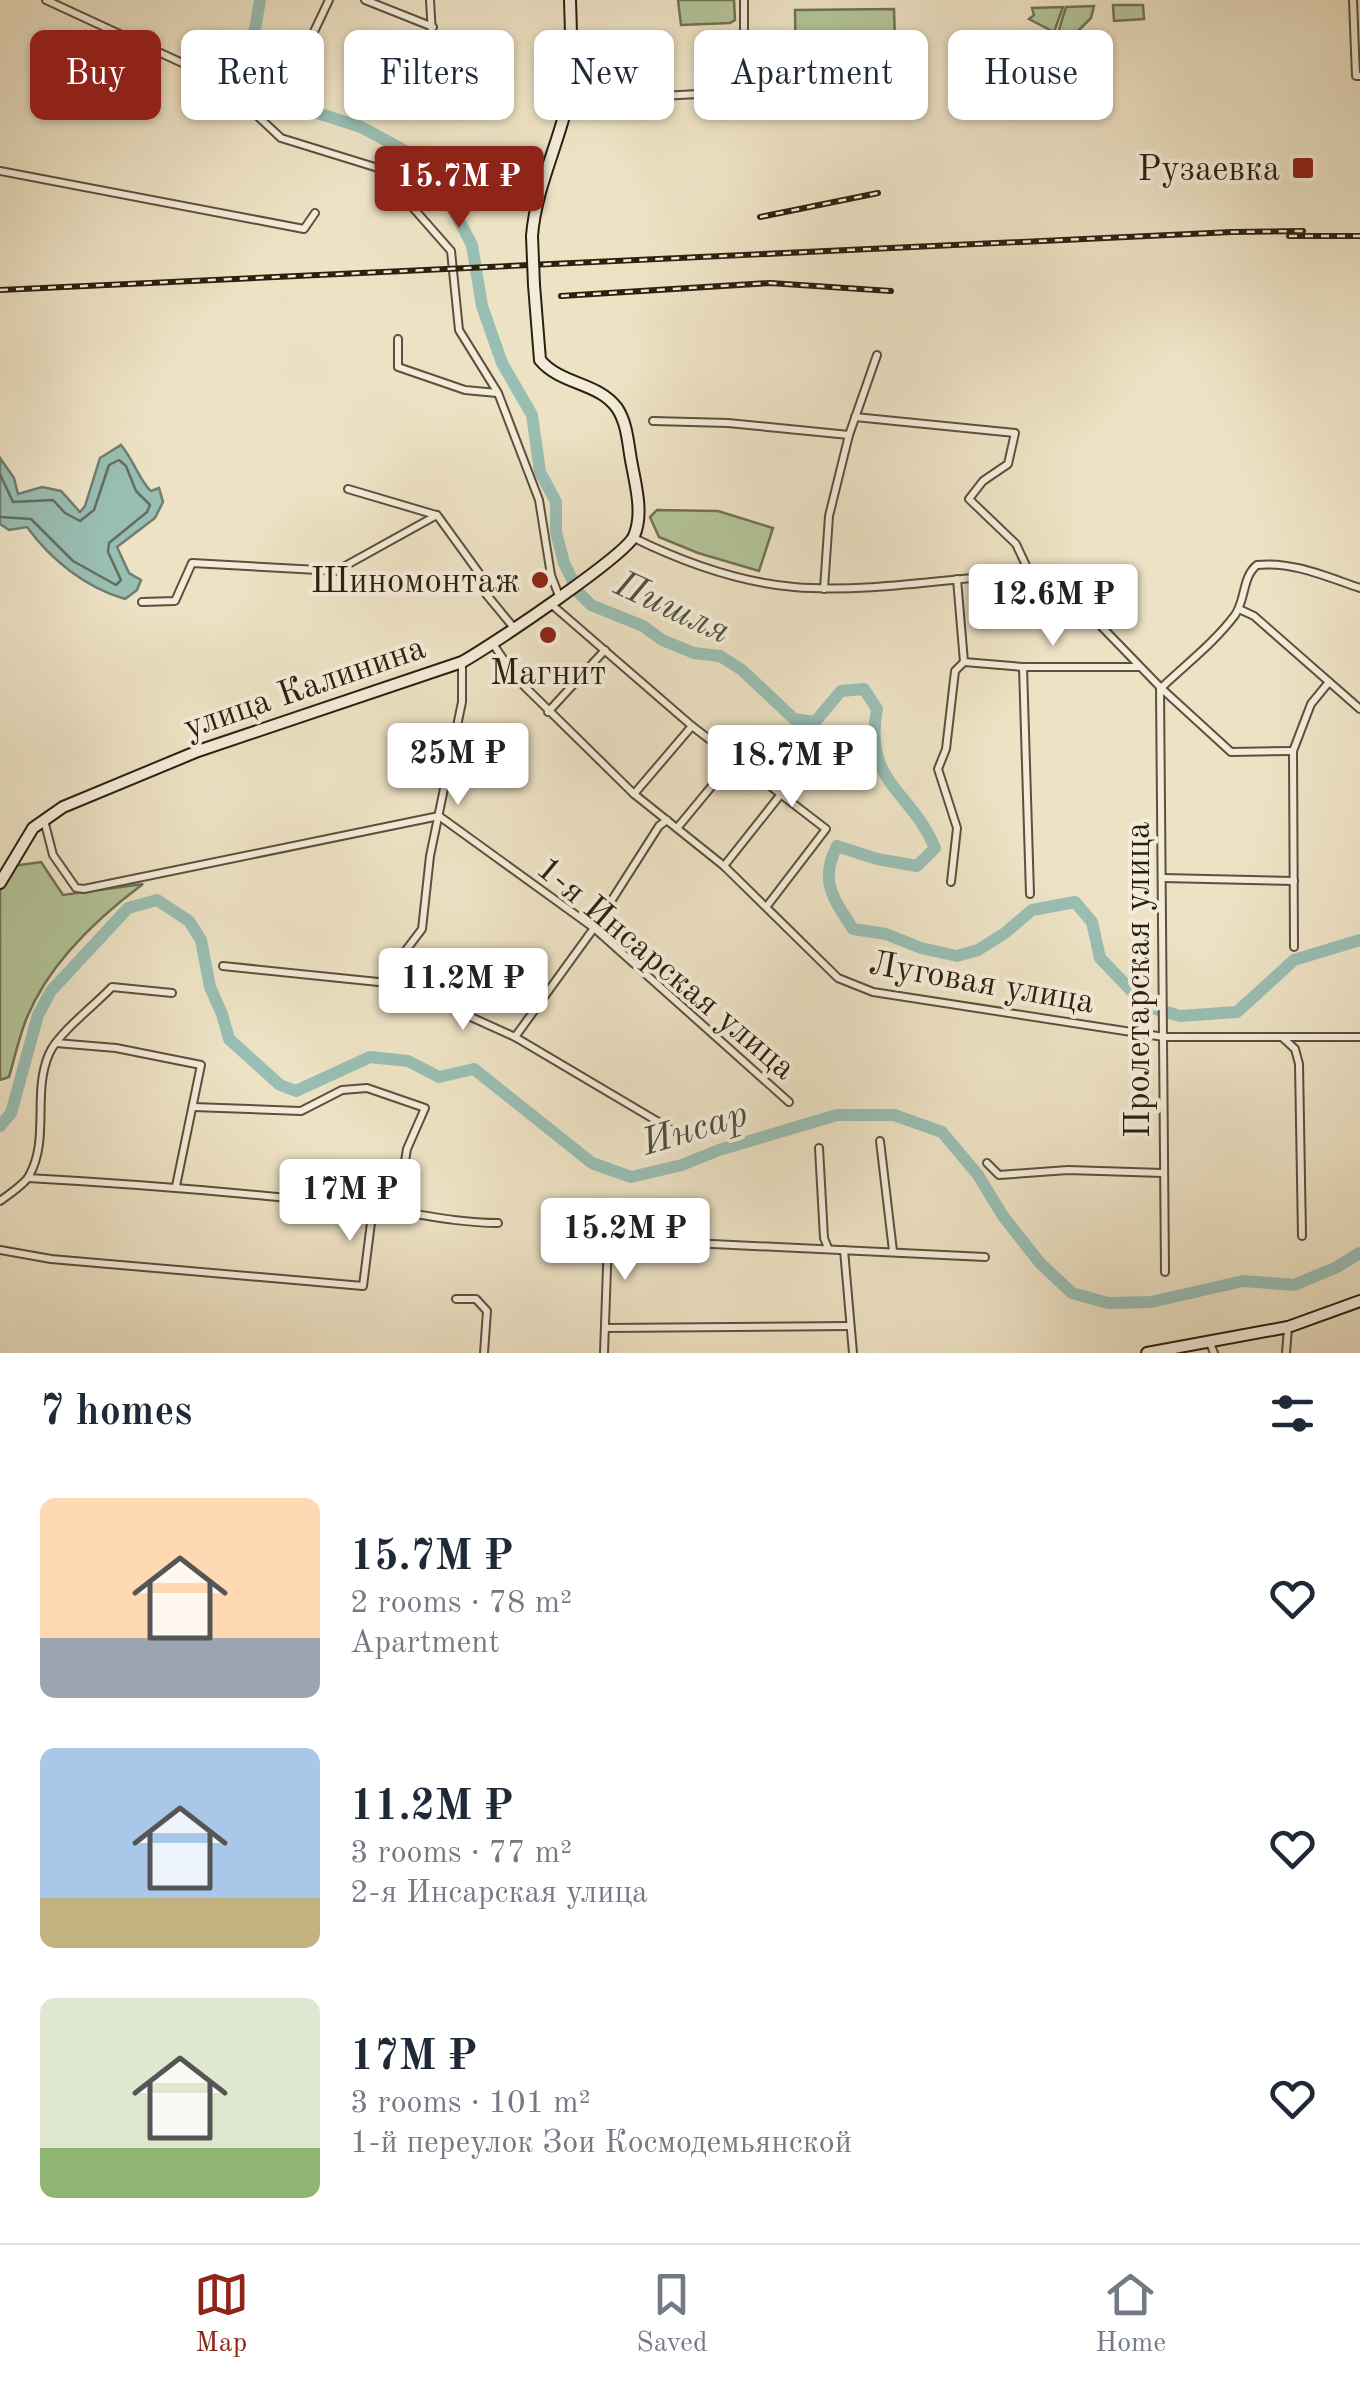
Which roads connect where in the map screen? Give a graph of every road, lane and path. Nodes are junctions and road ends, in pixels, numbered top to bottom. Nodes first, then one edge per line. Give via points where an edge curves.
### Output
1 (46, 0) edge
2 (329, 0) edge
3 (365, 0) edge
4 (430, 0) edge
5 (570, 0) edge
6 (744, 0) edge
7 (1353, 0) edge
8 (433, 27) junction
9 (315, 30) edge
10 (433, 30) edge
11 (1360, 76) edge
12 (674, 95) edge
13 (0, 171) edge
14 (316, 213) dead end
15 (398, 339) dead end
16 (876, 354) dead end
17 (498, 394) junction
18 (855, 417) junction
19 (653, 422) dead end
20 (849, 436) junction
21 (348, 490) dead end
22 (437, 515) junction
23 (634, 538) junction
24 (1030, 574) junction
25 (956, 578) junction
26 (824, 588) junction
27 (1360, 588) edge
28 (558, 597) junction
29 (142, 602) dead end
30 (1239, 609) junction
31 (514, 628) junction
32 (494, 644) junction
33 (605, 650) junction
34 (462, 662) junction
35 (964, 662) junction
36 (1023, 667) junction
37 (1140, 667) junction
38 (1328, 682) junction
39 (1160, 688) junction
40 (1360, 709) edge
41 (548, 712) junction
42 (692, 726) junction
43 (830, 731) dead end
44 (1293, 751) junction
45 (735, 758) junction
46 (782, 793) junction
47 (634, 794) junction
48 (439, 816) junction
49 (44, 818) junction
50 (666, 820) junction
51 (678, 827) junction
52 (724, 866) junction
53 (1163, 878) junction
54 (1294, 881) junction
55 (950, 882) dead end
56 (0, 883) edge
57 (1030, 894) dead end
58 (767, 906) junction
59 (594, 928) junction
60 (1294, 948) dead end
61 (223, 966) dead end
62 (398, 984) junction
63 (496, 986) dead end
64 (172, 993) dead end
65 (534, 1012) junction
66 (1281, 1036) junction
67 (515, 1037) junction
68 (1164, 1037) junction
69 (1360, 1038) edge
70 (56, 1043) junction
71 (789, 1102) dead end
72 (193, 1107) junction
73 (688, 1140) dead end
74 (880, 1141) dead end
75 (819, 1148) dead end
76 (986, 1164) dead end
77 (1164, 1172) junction
78 (28, 1178) junction
79 (176, 1186) junction
80 (0, 1201) edge
81 (373, 1207) junction
82 (397, 1210) junction
83 (602, 1217) dead end
84 (498, 1223) dead end
85 (1302, 1236) dead end
86 (608, 1239) junction
87 (828, 1248) junction
88 (0, 1250) edge
89 (844, 1250) junction
90 (893, 1251) junction
91 (984, 1257) dead end
92 (1165, 1272) dead end
93 (456, 1298) dead end
94 (1360, 1301) edge
95 (850, 1326) junction
96 (1288, 1327) junction
97 (606, 1328) junction
98 (1212, 1348) edge
99 (484, 1353) edge
100 (604, 1353) edge
101 (853, 1353) edge
102 (1147, 1353) edge
103 (1286, 1353) edge

1 - 17 street via 219,80 281,138 378,168 452,250 459,330
2 - 9 street
3 - 8 street
4 - 8 street
5 - 23 main road, bridge via 565,112 532,236 540,360 608,399 624,421 638,498
6 - 12 street via 744,84 736,92
7 - 11 street
8 - 10 street
13 - 14 street via 304,229
15 - 17 street via 398,367 464,390
16 - 18 street
17 - 28 street via 538,500
18 - 20 street
18 - 24 street via 1015,433 1008,464 982,481 970,499 1016,544
19 - 20 street
20 - 26 street via 829,516
21 - 22 street
22 - 29 street via 336,570 192,563 176,601
22 - 31 street
23 - 26 street via 686,564 764,584
23 - 28 main road, улица Калинина
24 - 25 street
24 - 37 street via 1068,592
25 - 26 street
25 - 35 street
27 - 30 street via 1301,568 1257,565
28 - 31 main road, улица Калинина
28 - 33 street
30 - 38 street
30 - 39 street
31 - 32 main road, улица Калинина
32 - 34 main road, улица Калинина
32 - 41 street, Луговая улица
33 - 41 street
33 - 42 street
34 - 48 street via 462,702
34 - 49 main road, улица Калинина via 215,744
35 - 36 street
35 - 55 street via 954,671 938,769 957,828
36 - 37 street
36 - 57 street
37 - 39 street
38 - 40 street
38 - 44 street via 1310,704
39 - 44 street via 1231,752
39 - 53 street, Пролетарская улица
41 - 47 street, Луговая улица
42 - 45 street
42 - 47 street
43 - 46 street
44 - 54 street
45 - 46 street
45 - 51 street
46 - 52 street
46 - 58 street via 826,829
47 - 50 street, Луговая улица
48 - 49 street via 84,888 76,888 53,855
48 - 59 street, 1-я Инсарская улица
48 - 62 street via 422,929 400,958
49 - 56 main road, улица Калинина
50 - 51 street, Луговая улица
50 - 59 street
51 - 52 street, Луговая улица
52 - 58 street, Луговая улица
53 - 54 street
53 - 68 street, Пролетарская улица
54 - 60 street
58 - 68 street, Луговая улица via 838,978 873,992
59 - 65 street
59 - 71 street, 1-я Инсарская улица
61 - 62 street
62 - 67 street
63 - 65 street
64 - 70 street via 112,988
65 - 67 street
66 - 68 street, Луговая улица
66 - 69 street, Луговая улица
66 - 85 street via 1295,1048 1299,1064
67 - 73 street
68 - 77 street, Пролетарская улица
70 - 72 street via 201,1064
70 - 78 street via 44,1073 40,1142
72 - 79 street
72 - 82 street via 301,1111 342,1090 367,1088 425,1108 407,1150
74 - 90 street
75 - 87 street
76 - 77 street via 998,1175
77 - 92 street, Пролетарская улица
78 - 79 street
78 - 80 street
79 - 81 street
81 - 82 street
81 - 88 street via 363,1286
82 - 84 street
83 - 86 street
86 - 87 street
86 - 97 street
87 - 89 street
89 - 90 street
89 - 95 street
90 - 91 street
93 - 99 street via 476,1298 487,1310
94 - 96 main road
95 - 97 street
95 - 101 street
96 - 98 main road
96 - 103 street
97 - 100 street
98 - 102 main road

